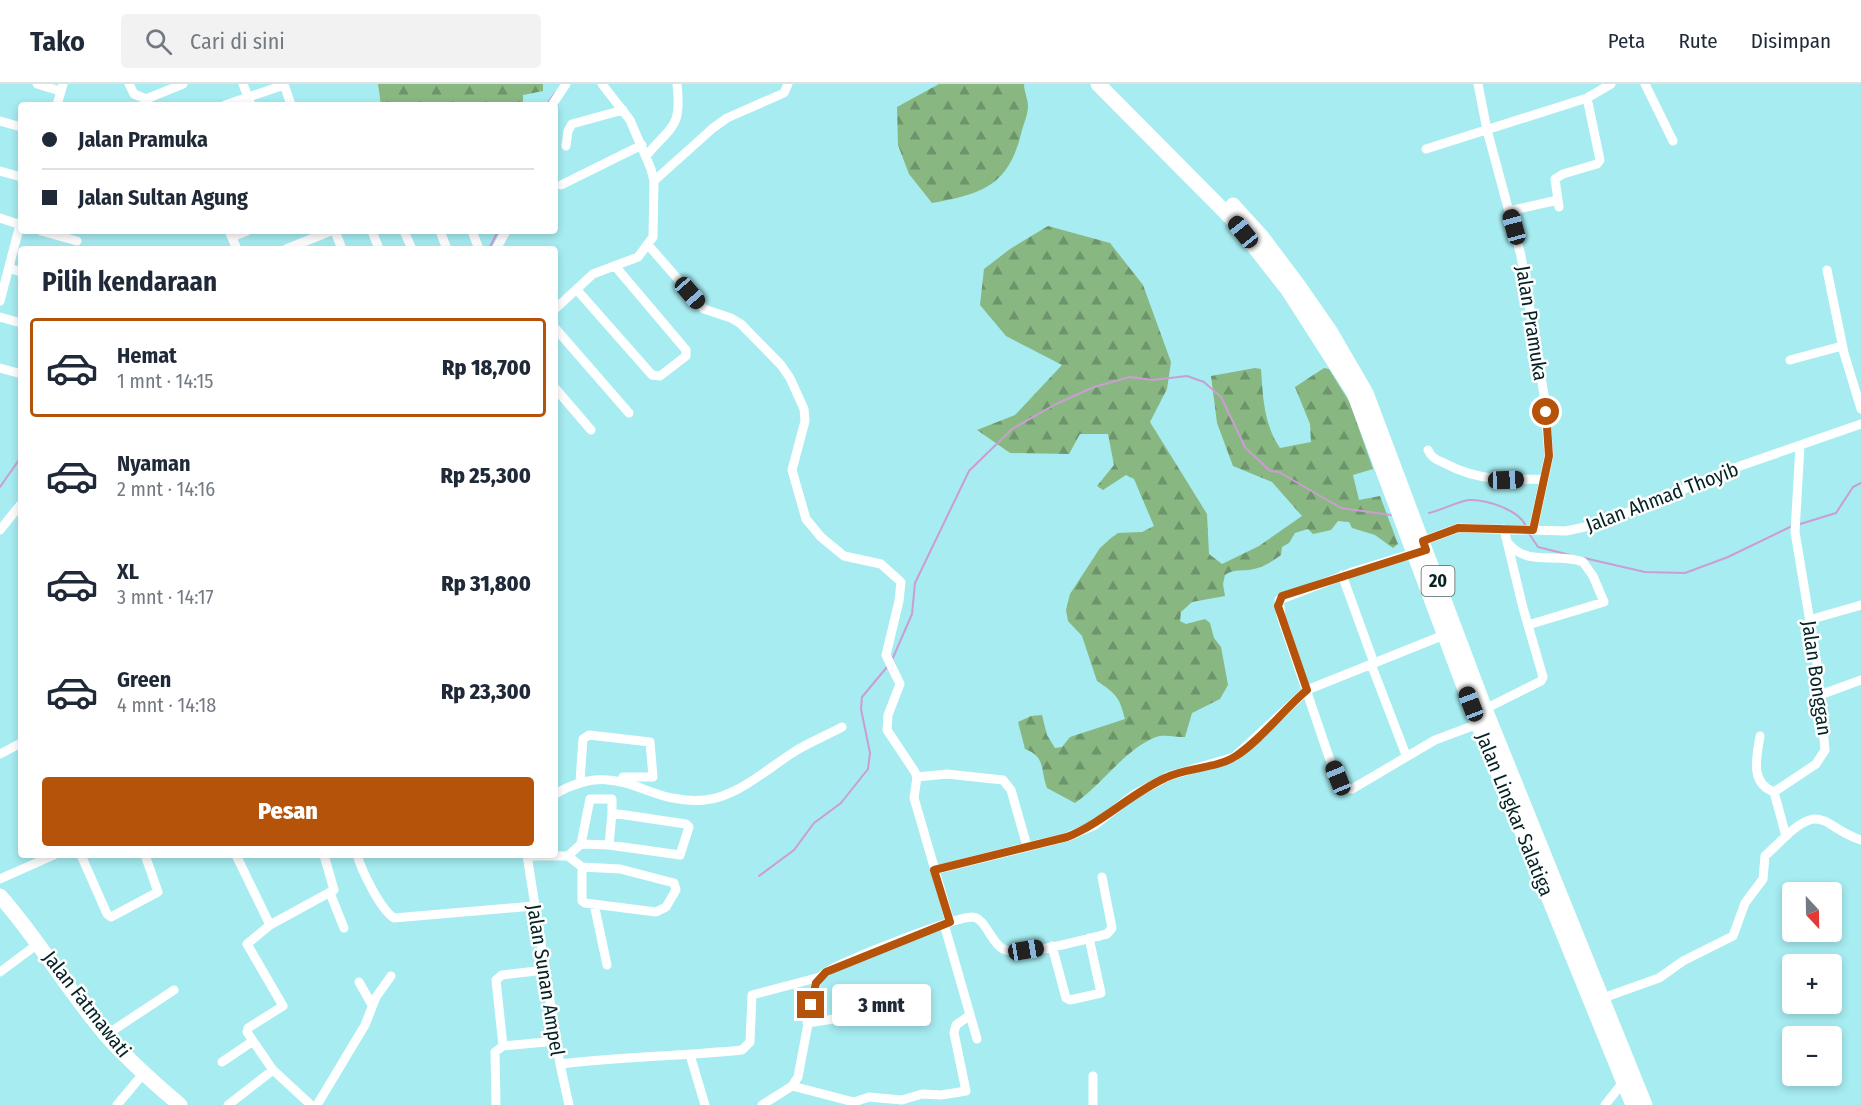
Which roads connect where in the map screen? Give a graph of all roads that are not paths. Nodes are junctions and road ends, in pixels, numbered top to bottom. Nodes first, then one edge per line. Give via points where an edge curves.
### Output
1 (37, 84) edge
2 (129, 84) edge
3 (183, 84) edge
4 (243, 84) edge
5 (566, 84) edge
6 (602, 84) edge
7 (677, 84) edge
8 (788, 84) edge
9 (1098, 84) edge
10 (1112, 84) edge
11 (1478, 84) edge
12 (1611, 84) edge
13 (1645, 84) edge
14 (62, 88) edge
15 (1587, 98) junction
16 (250, 101) edge
17 (147, 102) edge
18 (290, 102) edge
19 (554, 102) edge
20 (623, 110) junction
21 (0, 121) edge
22 (18, 127) edge
23 (1487, 130) junction
24 (1673, 141) dead end
25 (642, 145) junction
26 (566, 146) dead end
27 (1426, 149) dead end
28 (646, 156) junction
29 (0, 171) edge
30 (18, 176) edge
31 (654, 181) junction
32 (561, 185) dead end
33 (1509, 211) junction
34 (1238, 217) junction
35 (0, 218) edge
36 (18, 223) edge
37 (18, 234) edge
38 (52, 234) edge
39 (301, 234) edge
40 (324, 234) edge
41 (76, 241) dead end
42 (304, 241) junction
43 (293, 246) edge
44 (649, 246) junction
45 (615, 266) junction
46 (9, 268) junction
47 (1827, 270) dead end
48 (18, 271) edge
49 (577, 290) junction
50 (0, 301) edge
51 (558, 306) edge
52 (0, 317) edge
53 (18, 322) edge
54 (558, 331) edge
55 (1842, 346) junction
56 (1790, 360) dead end
57 (0, 368) edge
58 (18, 373) dead end
59 (558, 392) edge
60 (1861, 409) edge
61 (629, 413) dead end
62 (1861, 424) edge
63 (591, 430) dead end
64 (1800, 446) junction
65 (1428, 450) dead end
66 (1544, 478) junction
67 (18, 508) edge
68 (1504, 529) junction
69 (0, 530) edge
70 (1529, 530) junction
71 (1508, 543) junction
72 (1421, 548) junction
73 (1342, 575) junction
74 (1861, 605) edge
75 (1809, 620) junction
76 (1528, 625) junction
77 (1444, 635) junction
78 (1372, 663) junction
79 (1861, 680) edge
80 (1307, 690) junction
81 (1820, 695) junction
82 (1485, 709) junction
83 (1478, 724) junction
84 (842, 727) dead end
85 (1760, 736) dead end
86 (18, 745) edge
87 (0, 754) edge
88 (1406, 755) junction
89 (917, 777) junction
90 (581, 778) junction
91 (558, 792) edge
92 (1774, 792) junction
93 (612, 813) junction
94 (1786, 836) junction
95 (1861, 840) edge
96 (581, 844) junction
97 (609, 845) junction
98 (1027, 846) junction
99 (558, 856) edge
100 (568, 856) junction
101 (47, 858) edge
102 (82, 858) edge
103 (146, 858) edge
104 (237, 858) edge
105 (325, 858) edge
106 (358, 858) edge
107 (527, 858) edge
108 (582, 867) junction
109 (934, 870) junction
110 (1102, 877) dead end
111 (0, 879) edge
112 (330, 893) junction
113 (0, 896) edge
114 (594, 904) junction
115 (534, 906) junction
116 (947, 923) junction
117 (270, 925) junction
118 (344, 928) dead end
119 (1089, 938) junction
120 (39, 943) junction
121 (1052, 946) junction
122 (607, 965) dead end
123 (545, 970) junction
124 (0, 972) edge
125 (391, 976) dead end
126 (820, 977) junction
127 (359, 982) dead end
128 (174, 990) dead end
129 (1603, 998) junction
130 (372, 1005) junction
131 (970, 1015) junction
132 (854, 1016) dead end
133 (807, 1023) junction
134 (106, 1035) junction
135 (977, 1040) dead end
136 (253, 1041) junction
137 (557, 1041) junction
138 (1614, 1041) junction
139 (503, 1046) junction
140 (690, 1055) junction
141 (222, 1062) dead end
142 (560, 1064) junction
143 (273, 1070) junction
144 (143, 1074) junction
145 (1093, 1076) dead end
146 (1624, 1081) junction
147 (792, 1086) junction
148 (822, 1094) junction
149 (117, 1105) edge
150 (180, 1105) edge
151 (228, 1105) edge
152 (311, 1105) edge
153 (317, 1105) edge
154 (496, 1105) edge
155 (568, 1105) edge
156 (705, 1105) edge
157 (762, 1105) edge
158 (819, 1105) edge
159 (1093, 1105) edge
160 (1605, 1105) edge
161 (1633, 1105) edge
162 (1645, 1105) edge

1 - 14 street
2 - 17 street via 134,94
3 - 17 street
4 - 16 street
5 - 19 street
6 - 20 street
7 - 28 street via 677,119
8 - 31 street via 784,93 713,128
9 - 34 main road, Jalan Lingkar Salatiga / 20
10 - 34 main road, Jalan Lingkar Salatiga / 20
11 - 23 street, Jalan Pramuka
12 - 15 street
13 - 24 street
15 - 23 street
15 - 33 street via 1598,164 1558,176 1555,183 1559,203
16 - 18 street via 282,86
20 - 25 street
20 - 26 street via 572,124
21 - 22 street
23 - 27 street
23 - 33 street, Jalan Pramuka
25 - 28 street
25 - 32 street
28 - 31 street
29 - 30 street
31 - 44 street via 654,231
33 - 66 street, Jalan Pramuka via 1521,256 1544,395 1549,437
34 - 72 main road, Jalan Lingkar Salatiga / 20 via 1354,393 1377,437
35 - 36 street
37 - 46 street
38 - 41 street
39 - 42 street
40 - 42 street
42 - 43 street
44 - 45 street via 634,260
44 - 89 street via 704,309 741,324 790,378 804,409 805,421 792,470 806,519 820,537 844,556 881,564 901,583 886,652 900,684 890,706 887,730
45 - 49 street via 593,274
45 - 49 street via 686,350 686,356 660,376 652,375
46 - 48 street
46 - 50 street
47 - 55 street
49 - 51 street
52 - 53 street
54 - 61 street
55 - 56 street
55 - 60 street
57 - 58 street
59 - 63 street
62 - 64 street, Jalan Ahmad Thoyib
64 - 70 street, Jalan Ahmad Thoyib via 1740,466 1599,524 1566,531
64 - 75 street, Jalan Bonggan via 1795,532
65 - 66 street via 1431,457 1456,470 1486,478
66 - 70 street, Jalan Pramuka
67 - 69 street
68 - 70 street, Jalan Ahmad Thoyib
68 - 71 street
68 - 72 street, Jalan Ahmad Thoyib via 1458,528
71 - 76 street
71 - 76 street via 1530,557 1583,562 1604,602
72 - 73 street, Jalan Ahmad Thoyib
72 - 77 main road, Jalan Lingkar Salatiga / 20
72 - 82 main road, Jalan Lingkar Salatiga / 20
73 - 78 street
73 - 80 street, Jalan Ahmad Thoyib via 1279,600
74 - 75 street
75 - 81 street, Jalan Bonggan
76 - 82 street via 1543,675 1541,681
77 - 78 street
77 - 83 main road, Jalan Lingkar Salatiga / 20
78 - 80 street
78 - 88 street
79 - 81 street
80 - 88 street via 1330,760 1345,788 1356,787
80 - 98 street via 1234,757 1168,776 1084,830
81 - 92 street, Jalan Bonggan via 1826,750 1816,764
82 - 129 main road, Jalan Lingkar Salatiga / 20
83 - 88 street
83 - 138 main road, Jalan Lingkar Salatiga / 20
84 - 90 street via 714,799 687,801 625,781
85 - 92 street via 1757,778 1763,787
86 - 87 street
89 - 98 street via 934,773 1003,780 1011,790
89 - 109 street via 914,798
90 - 90 street via 652,778 652,745 647,740 586,736
90 - 91 street
92 - 94 street
93 - 96 street via 612,799 588,800
93 - 97 street
93 - 97 street via 689,827 680,855
94 - 95 street via 1803,821 1814,819
94 - 129 street via 1765,856 1763,879 1744,903 1733,936 1659,978
96 - 97 street
96 - 100 street
98 - 109 street
99 - 100 street
100 - 108 street
101 - 111 street
102 - 103 street via 111,917 158,892
104 - 117 street
105 - 112 street via 334,890
106 - 115 street via 388,914 394,918
107 - 115 street, Jalan Sunan Ampel
108 - 114 street via 582,901
108 - 114 street via 647,875 671,881 676,888 666,907 656,912
109 - 116 street
110 - 119 street via 1112,928 1107,934
112 - 117 street
112 - 118 street
113 - 120 main road, Jalan Fatmawati
114 - 122 street
115 - 123 street, Jalan Sunan Ampel
116 - 121 street via 978,918 1004,950
116 - 126 street via 863,955
116 - 131 street
117 - 136 street via 247,944 283,1006 248,1028
119 - 121 street
119 - 121 street via 1101,993 1070,1000 1066,998
120 - 124 street
120 - 134 main road, Jalan Fatmawati
123 - 137 street, Jalan Sunan Ampel
123 - 139 street via 502,975 496,980
125 - 130 street
126 - 133 street
126 - 140 street via 752,995 748,1046 742,1050
127 - 130 street
128 - 134 street
129 - 138 main road, Jalan Lingkar Salatiga / 20
130 - 153 street via 365,1025
131 - 135 street
131 - 148 street via 956,1025 954,1033 966,1091 922,1094 902,1100 869,1097 854,1102
132 - 133 street
133 - 147 street via 800,1071
134 - 144 main road, Jalan Fatmawati
136 - 141 street
136 - 143 street
137 - 139 street
137 - 142 street, Jalan Sunan Ampel
138 - 146 main road, Jalan Lingkar Salatiga / 20
138 - 162 main road, Jalan Lingkar Salatiga / 20
139 - 154 street via 495,1052
140 - 142 street via 626,1056
140 - 156 street
142 - 155 street, Jalan Sunan Ampel
143 - 151 street
143 - 152 street
144 - 149 street
144 - 150 main road, Jalan Fatmawati
145 - 159 street
146 - 160 street
146 - 161 main road, Jalan Lingkar Salatiga / 20
147 - 148 street
147 - 157 street
148 - 158 street

